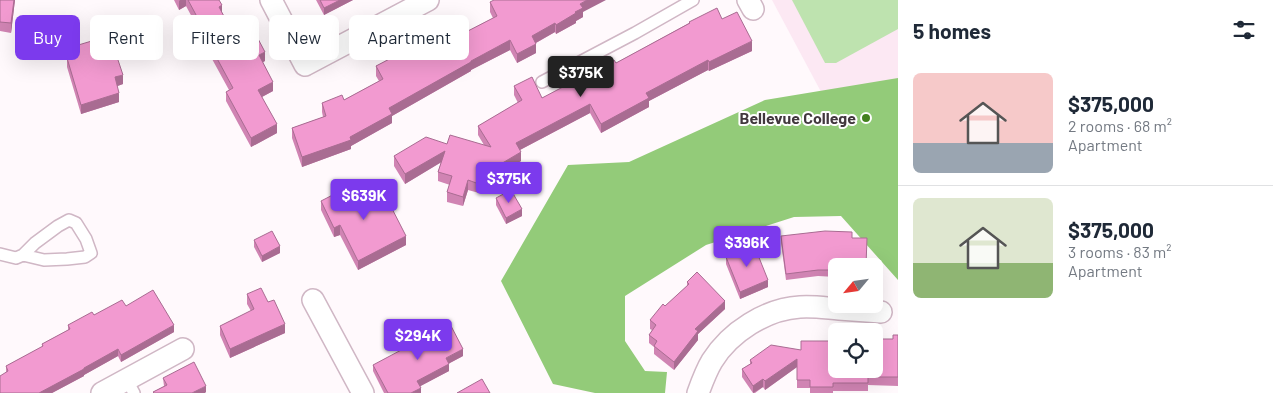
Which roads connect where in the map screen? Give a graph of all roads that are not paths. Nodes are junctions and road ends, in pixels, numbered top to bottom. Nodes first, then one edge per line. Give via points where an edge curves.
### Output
1 (271, 0) edge
2 (428, 0) edge
3 (693, 0) edge
4 (542, 82) dead end
5 (0, 254) edge
6 (23, 255) junction
7 (313, 300) dead end
8 (828, 309) edge
9 (183, 349) dead end
10 (131, 386) edge
11 (102, 393) edge
12 (362, 393) edge
13 (698, 393) edge

1 - 2 street via 306,64
3 - 4 lane
5 - 6 lane via 16,258
6 - 6 lane via 68,220 76,223 91,253 85,258 67,260 44,260
7 - 12 street
8 - 13 street via 780,310 754,322 723,346 712,361
9 - 10 street
10 - 11 street

